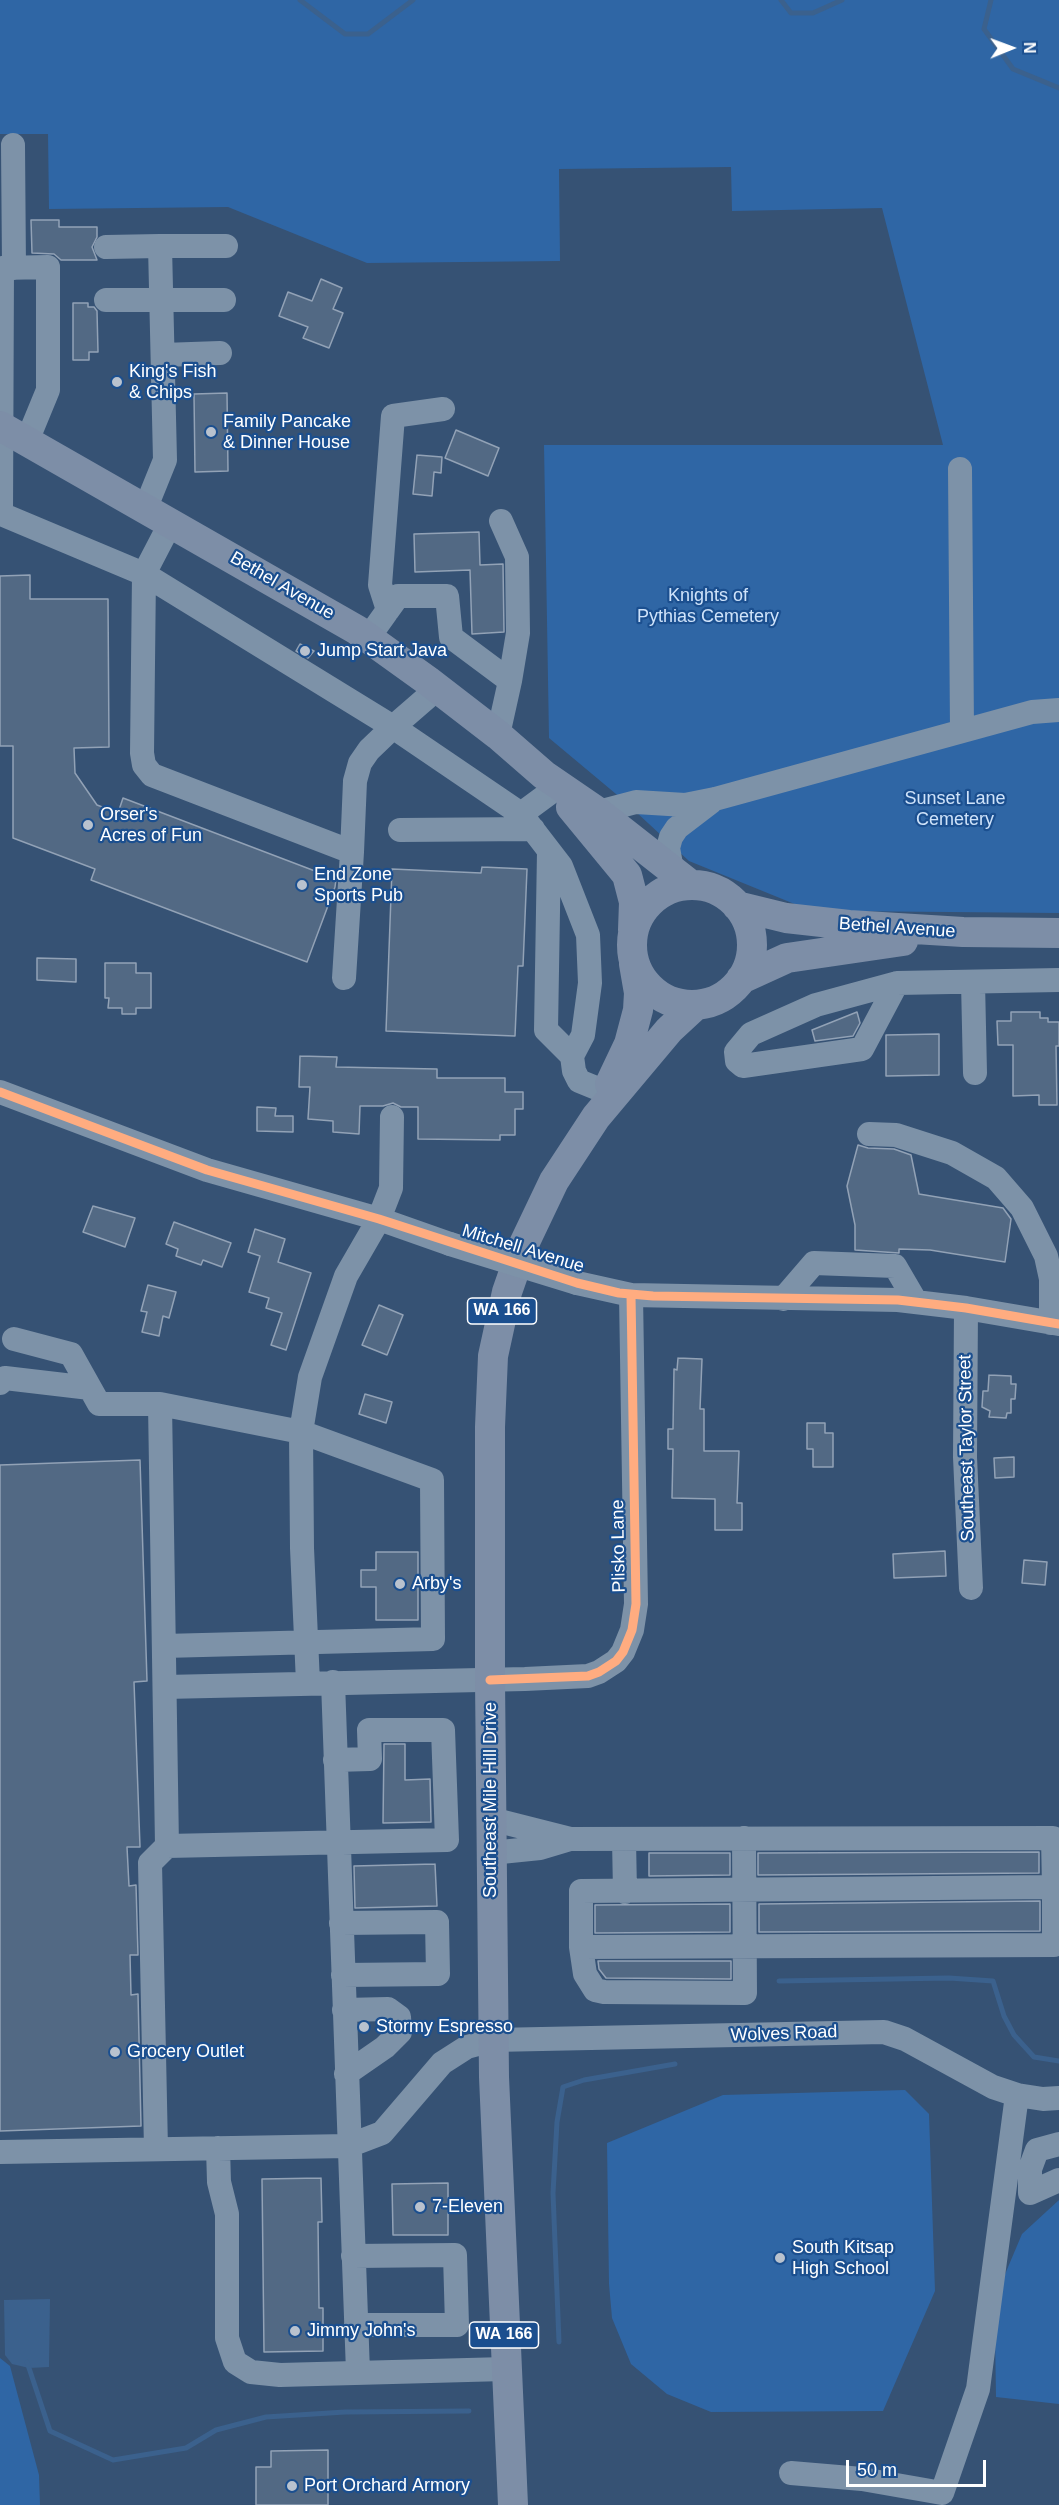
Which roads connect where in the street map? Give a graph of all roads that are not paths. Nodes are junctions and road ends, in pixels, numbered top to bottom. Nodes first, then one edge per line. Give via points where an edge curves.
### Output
1 (13, 145) dead end
2 (160, 246) junction
3 (226, 246) dead end
4 (106, 247) dead end
5 (14, 268) junction
6 (106, 300) dead end
7 (161, 300) junction
8 (224, 300) dead end
9 (220, 353) dead end
10 (163, 355) junction
11 (443, 410) dead end
12 (1, 427) edge
13 (27, 441) junction
14 (960, 469) dead end
15 (146, 507) junction
16 (501, 521) dead end
17 (171, 522) junction
18 (144, 574) junction
19 (388, 610) junction
20 (368, 638) junction
21 (510, 681) junction
22 (438, 688) junction
23 (1059, 710) edge
24 (393, 727) junction
25 (962, 732) junction
26 (498, 735) junction
27 (550, 782) junction
28 (716, 799) junction
29 (598, 812) junction
30 (527, 822) junction
31 (400, 830) dead end
32 (549, 851) junction
33 (352, 852) junction
34 (681, 878) junction
35 (737, 906) junction
36 (963, 932) junction
37 (1059, 933) edge
38 (633, 946) junction
39 (344, 978) dead end
40 (741, 979) junction
41 (1059, 980) edge
42 (973, 982) junction
43 (897, 983) junction
44 (696, 1005) junction
45 (572, 1056) junction
46 (975, 1073) dead end
47 (0, 1092) edge
48 (601, 1105) junction
49 (392, 1117) dead end
50 (869, 1134) dead end
51 (379, 1220) junction
52 (631, 1296) junction
53 (783, 1299) junction
54 (916, 1302) junction
55 (966, 1308) junction
56 (1055, 1323) edge
57 (14, 1339) dead end
58 (0, 1383) edge
59 (90, 1388) junction
60 (160, 1404) junction
61 (301, 1432) junction
62 (971, 1588) dead end
63 (305, 1642) junction
64 (164, 1646) junction
65 (490, 1680) junction
66 (333, 1682) junction
67 (308, 1683) junction
68 (165, 1687) junction
69 (335, 1760) junction
70 (491, 1819) junction
71 (744, 1838) junction
72 (570, 1839) junction
73 (624, 1839) junction
74 (338, 1842) junction
75 (167, 1846) junction
76 (491, 1853) junction
77 (1054, 1887) junction
78 (745, 1891) junction
79 (625, 1892) junction
80 (341, 1923) junction
81 (581, 1947) junction
82 (745, 1947) junction
83 (343, 1975) junction
84 (344, 2010) junction
85 (494, 2040) junction
86 (346, 2074) junction
87 (1017, 2095) junction
88 (1059, 2098) edge
89 (1059, 2144) edge
90 (348, 2146) junction
91 (218, 2148) junction
92 (156, 2150) junction
93 (0, 2152) edge
94 (1059, 2180) edge
95 (353, 2256) junction
96 (356, 2325) junction
97 (505, 2369) junction
98 (358, 2372) junction
99 (792, 2473) dead end
100 (513, 2505) edge

1 - 5 street
2 - 3 street
2 - 4 street
2 - 7 street
5 - 12 street via 2,268
5 - 13 street via 48,267 48,390
6 - 7 street
7 - 8 street
7 - 10 street
9 - 10 street
10 - 15 street via 165,460
11 - 19 street via 393,416 380,585
12 - 13 main road, Bethel Avenue
12 - 18 street via 1,514
13 - 15 main road, Bethel Avenue
14 - 25 street
15 - 17 main road, Bethel Avenue
16 - 21 street via 517,557 518,633
17 - 18 street
17 - 20 main road, Bethel Avenue
18 - 24 street
18 - 33 street via 144,765 152,775
19 - 20 street
19 - 21 street via 399,596 447,596 451,637
20 - 22 main road, Bethel Avenue
21 - 26 street
22 - 24 street
22 - 26 main road, Bethel Avenue
23 - 25 street via 1032,712
24 - 30 street
24 - 33 street via 360,763 355,781
25 - 28 street
26 - 27 main road, Bethel Avenue
27 - 29 main road, Bethel Avenue
27 - 30 street
27 - 38 main road, Bethel Avenue via 627,875 634,902
28 - 29 street via 685,805 636,802
28 - 34 street via 677,828 671,837 668,848
29 - 34 main road, Bethel Avenue
30 - 31 street
30 - 32 street
32 - 45 street via 546,1029
32 - 45 street via 561,866 588,935 590,983 583,1035
33 - 39 street
34 - 35 main road via 717,890
34 - 38 main road via 638,917
35 - 36 main road, Bethel Avenue via 786,918
35 - 40 main road via 746,919 752,950
36 - 37 main road, Bethel Avenue
36 - 40 main road via 787,958
38 - 44 main road via 646,984 675,1002
38 - 48 main road, Southeast Mile Hill Drive / WA 166 via 638,1010 629,1044
40 - 44 main road, WA 166 via 721,997
41 - 42 street
42 - 43 street
42 - 46 street
43 - 43 street via 816,1005 751,1034 736,1052 737,1061 743,1066 862,1049
44 - 48 main road, Southeast Mile Hill Drive / WA 166
45 - 48 street via 579,1081
47 - 51 street, Mitchell Avenue via 207,1170
48 - 65 main road, Southeast Mile Hill Drive / WA 166 via 543,1203 523,1246 499,1321 490,1400
49 - 51 street via 391,1188
50 - 56 street via 896,1135 952,1153 996,1179 1022,1208 1046,1256
51 - 52 street, Mitchell Avenue, bridge via 577,1283
51 - 61 street via 346,1276 310,1377
52 - 53 street, Mitchell Avenue
52 - 65 street, Plisko Lane via 636,1604 632,1629 616,1661 588,1676
53 - 54 street, Mitchell Avenue
53 - 54 street via 814,1263 895,1266
54 - 55 street, Mitchell Avenue
55 - 56 street, Mitchell Avenue
55 - 62 street, Southeast Taylor Street via 965,1457
57 - 59 street via 71,1354
58 - 59 street via 5,1378
59 - 60 street via 99,1404
60 - 61 street
60 - 64 street
61 - 63 street
61 - 63 street via 432,1480 434,1640
63 - 64 street
63 - 67 street
64 - 68 street
65 - 66 street, Plisko Lane
65 - 70 main road, Southeast Mile Hill Drive / WA 166
66 - 67 street, Plisko Lane
66 - 69 street
67 - 68 street, Plisko Lane
68 - 75 street
69 - 74 street
69 - 74 street via 370,1759 369,1730 443,1730 447,1840
70 - 72 street
70 - 76 main road, Southeast Mile Hill Drive / WA 166
71 - 73 street
71 - 77 street via 1053,1838
71 - 78 street
72 - 73 street
72 - 76 street via 540,1848
73 - 79 street
74 - 75 street
74 - 80 street
75 - 92 street via 150,1863
76 - 85 main road, Southeast Mile Hill Drive / WA 166
77 - 78 street
77 - 82 street via 1054,1946
78 - 79 street
78 - 82 street
79 - 81 street via 581,1891
80 - 83 street
80 - 83 street via 437,1922 438,1974
81 - 82 street
81 - 82 street via 585,1974 596,1990 745,1993
83 - 84 street
84 - 86 street
84 - 86 street via 387,2009 399,2017 400,2032
85 - 87 street, Wolves Road via 884,2032 898,2035
85 - 90 street, Wolves Road via 467,2047 442,2063 382,2133
85 - 97 main road, Southeast Mile Hill Drive / WA 166
86 - 90 street
87 - 88 street, Wolves Road
87 - 99 street via 978,2389 942,2493 862,2479
89 - 94 street via 1037,2150 1030,2169 1030,2193
90 - 91 street
90 - 95 street
91 - 92 street
91 - 98 street via 219,2182 227,2214 227,2338 235,2362 251,2372 280,2375
92 - 93 street
95 - 96 street
95 - 96 street via 455,2255 457,2325
96 - 98 street
97 - 98 street
97 - 100 main road, Southeast Mile Hill Drive / WA 166

